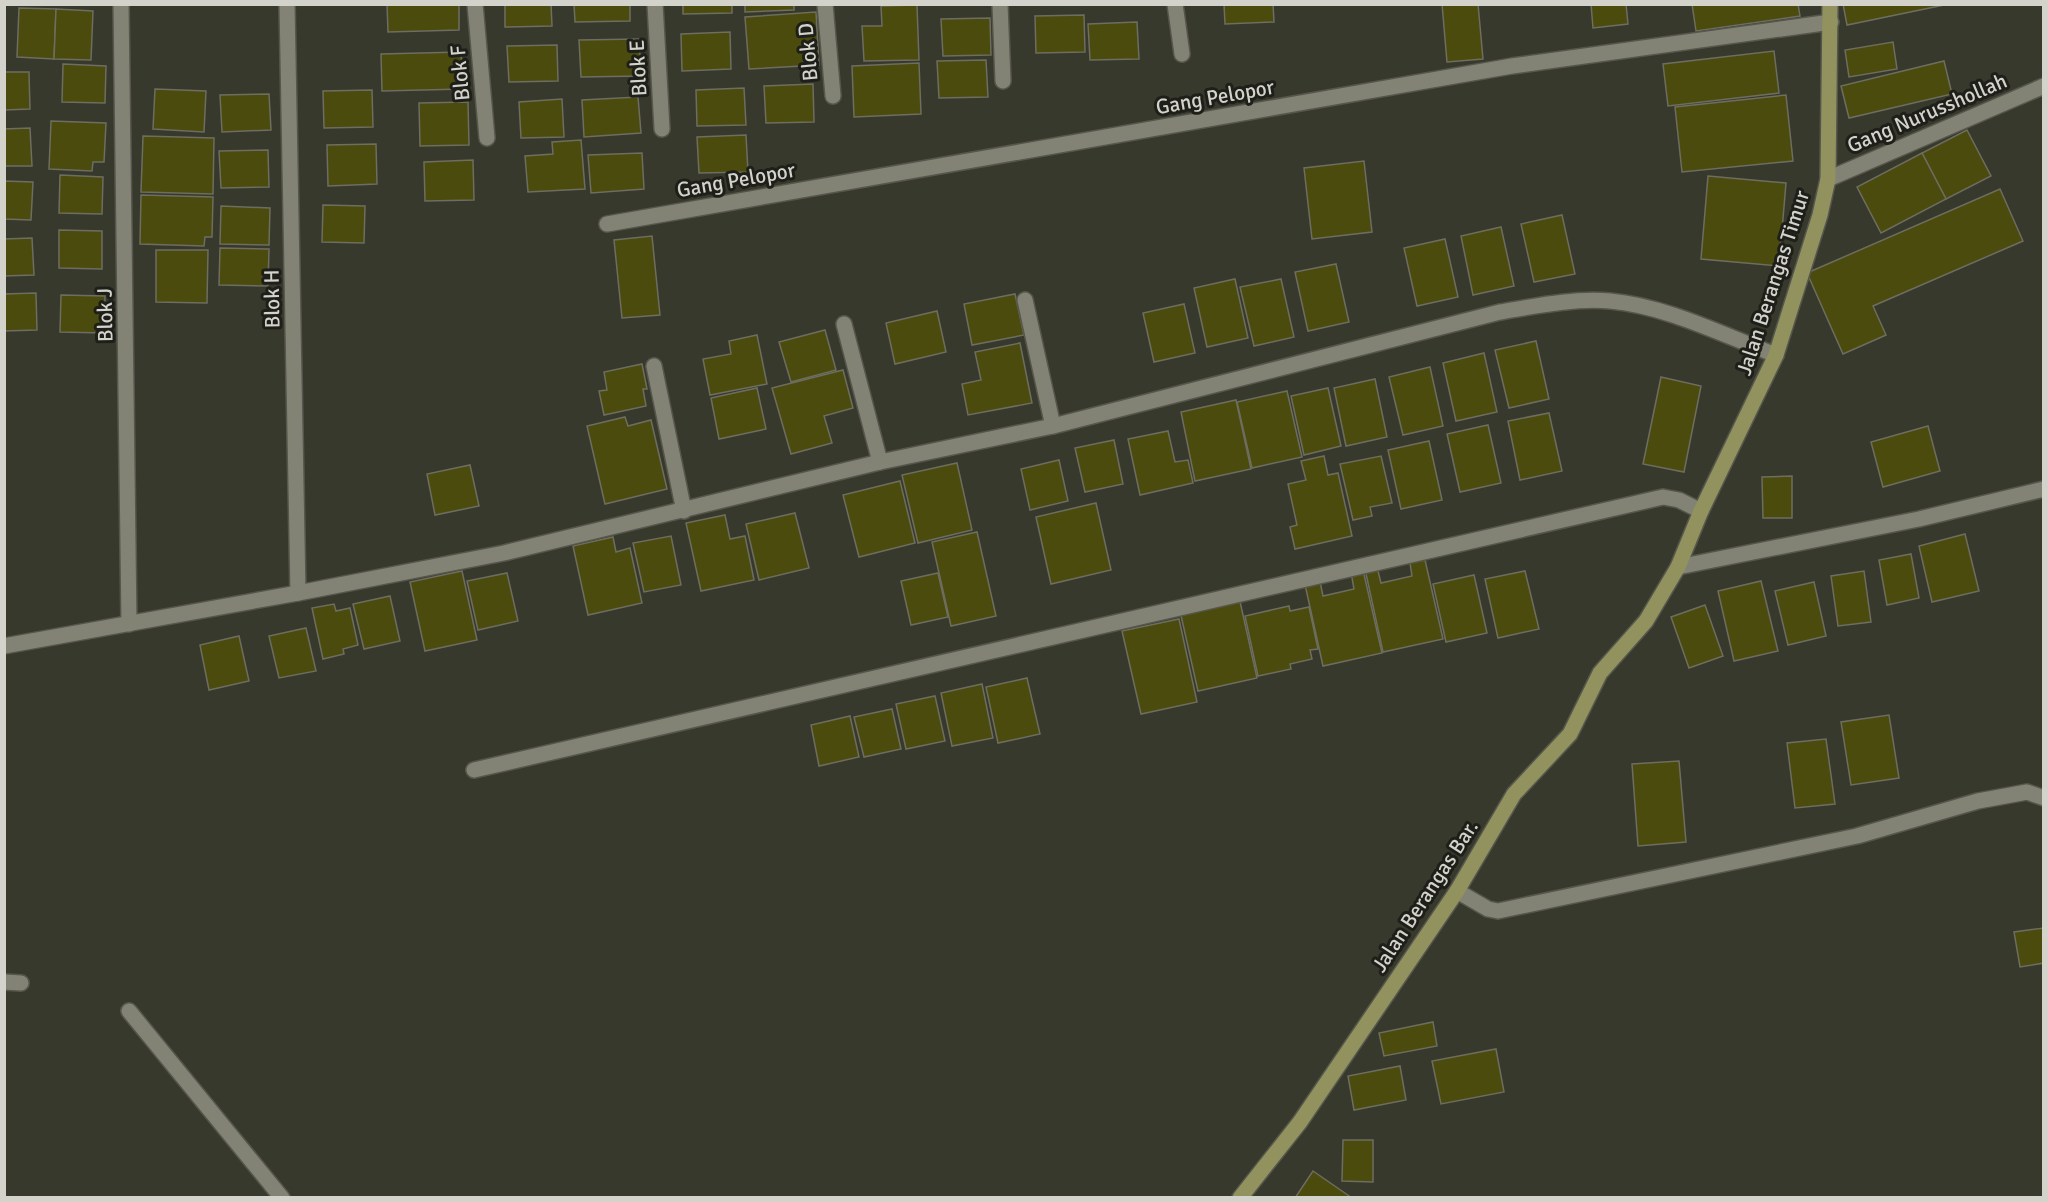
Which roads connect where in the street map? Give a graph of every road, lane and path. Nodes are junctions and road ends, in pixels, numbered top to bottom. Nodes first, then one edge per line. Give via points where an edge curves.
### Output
1 (121, 4) edge
2 (287, 4) edge
3 (475, 4) edge
4 (655, 4) edge
5 (825, 4) edge
6 (1000, 4) edge
7 (1175, 4) edge
8 (1830, 4) edge
9 (1831, 22) junction
10 (1182, 54) dead end
11 (1003, 81) dead end
12 (2043, 86) edge
13 (833, 96) dead end
14 (662, 129) dead end
15 (487, 138) dead end
16 (1828, 179) junction
17 (607, 224) dead end
18 (1025, 300) dead end
19 (844, 324) dead end
20 (1776, 355) junction
21 (654, 366) dead end
22 (1053, 426) junction
23 (880, 462) junction
24 (2043, 489) edge
25 (1701, 510) junction
26 (684, 511) junction
27 (1678, 567) junction
28 (298, 593) junction
29 (1646, 621) joint
30 (129, 624) junction
31 (4, 646) edge
32 (474, 770) dead end
33 (2043, 798) edge
34 (1457, 891) junction
35 (4, 982) edge
36 (21, 983) dead end
37 (129, 1011) dead end
38 (282, 1197) edge
39 (1240, 1197) edge

1 - 30 street, Blok J
2 - 28 street, Blok H
3 - 15 street, Blok F
4 - 14 street, Blok E
5 - 13 street, Blok D
6 - 11 street
7 - 10 street
8 - 9 main road, Jalan Berangas Timur
9 - 16 main road, Jalan Berangas Timur
9 - 17 street, Gang Pelopor via 1512,66
12 - 16 street, Gang Nurusshollah
16 - 20 main road, Jalan Berangas Timur
18 - 22 street
19 - 23 street
20 - 22 street via 1630,303 1565,301 1500,312
20 - 25 main road, Jalan Berangas Timur
21 - 26 street
22 - 23 street
23 - 26 street
24 - 27 street via 1919,519
25 - 27 main road, Jalan Berangas Timur
25 - 32 street via 1663,497
26 - 28 street via 504,553
27 - 29 main road, Jalan Berangas Timur
28 - 30 street
29 - 34 main road, Jalan Berangas Bar. via 1600,673 1569,734 1515,794
30 - 31 street
33 - 34 street via 2027,792 1978,801 1857,836 1498,911
34 - 39 main road, Jalan Berangas Bar. via 1300,1122
35 - 36 street
37 - 38 street

